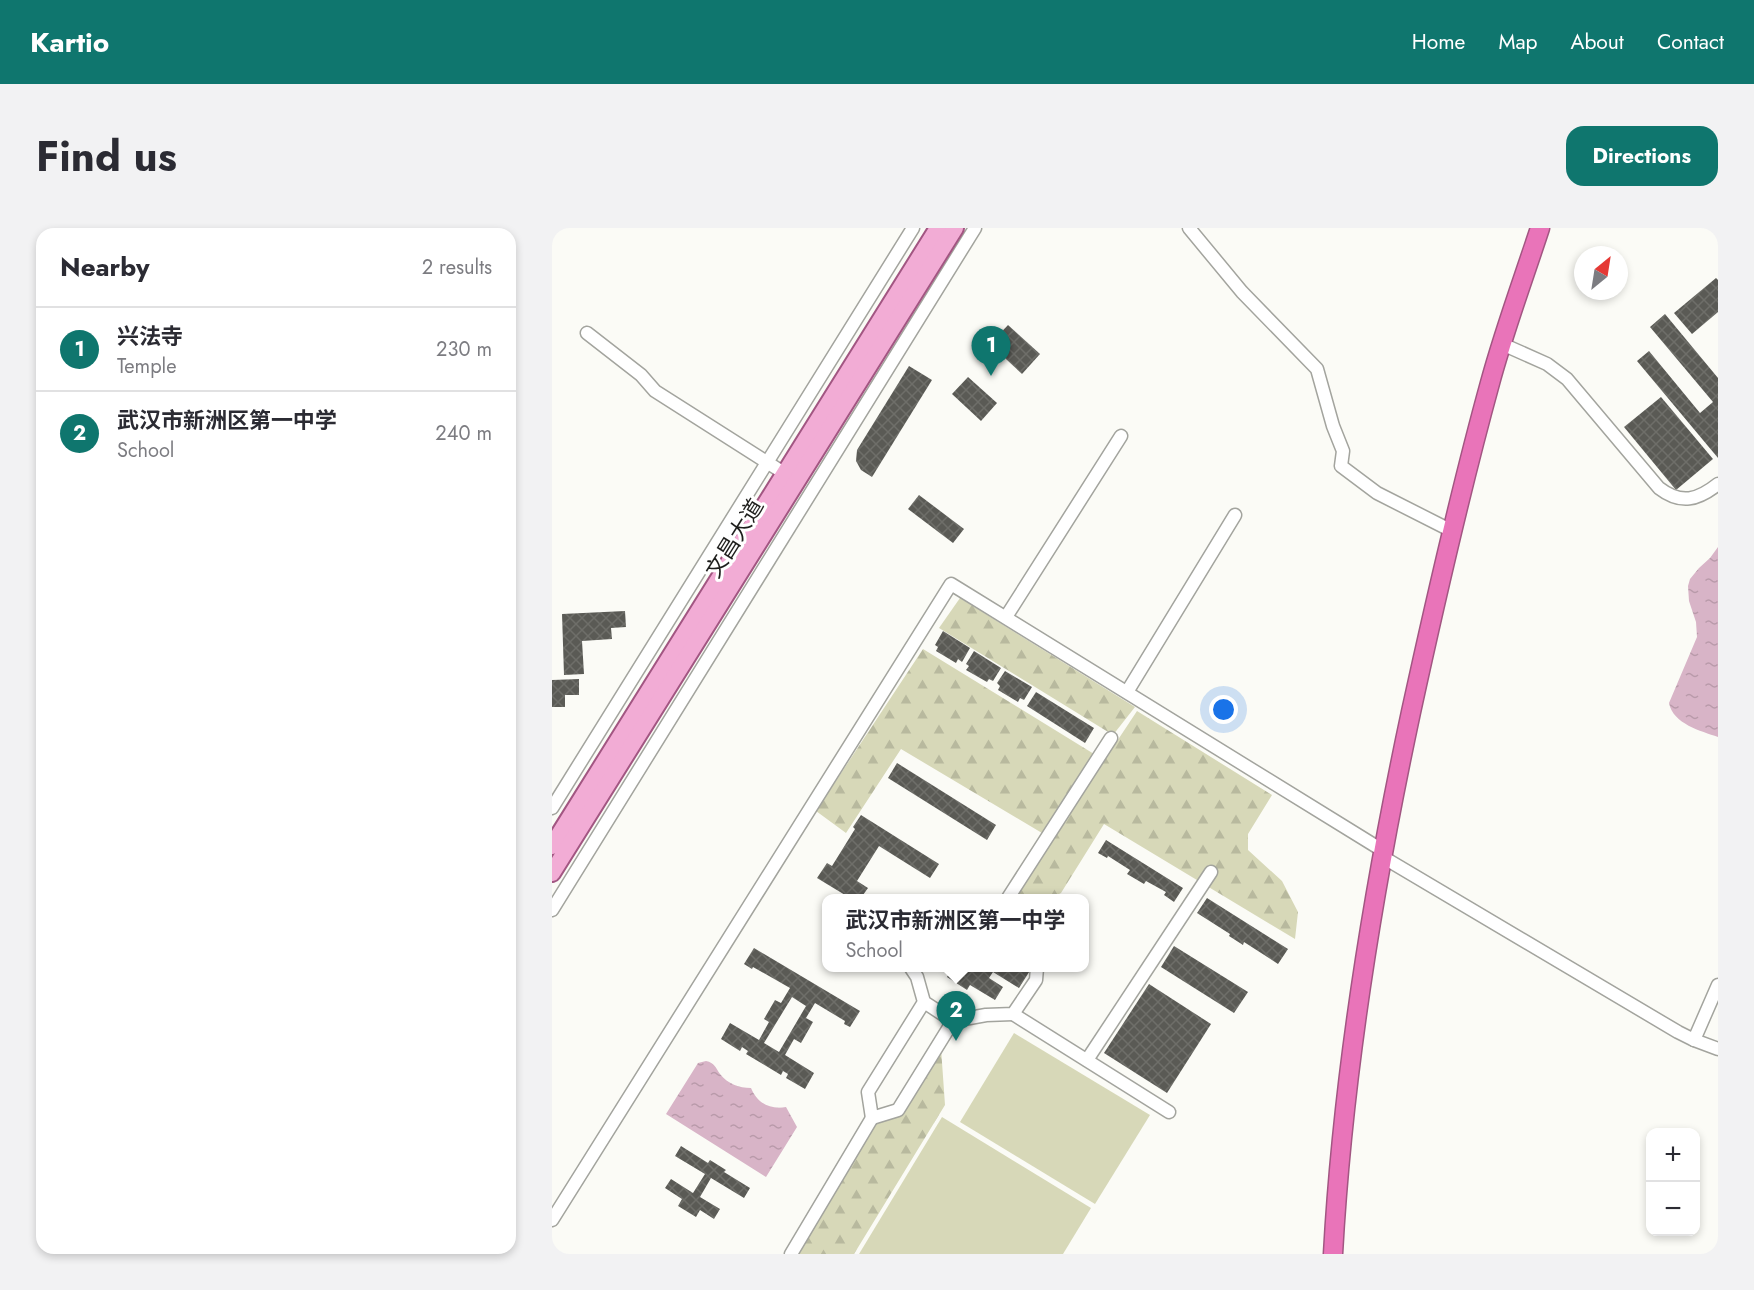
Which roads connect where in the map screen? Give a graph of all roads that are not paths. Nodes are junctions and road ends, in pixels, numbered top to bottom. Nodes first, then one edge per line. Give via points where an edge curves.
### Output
1 (913, 228) edge
2 (938, 228) edge
3 (955, 228) edge
4 (975, 228) edge
5 (1189, 228) edge
6 (1540, 228) edge
7 (587, 333) dead end
8 (1502, 344) junction
9 (1121, 436) dead end
10 (767, 462) junction
11 (784, 473) junction
12 (1718, 484) edge
13 (1235, 515) dead end
14 (1452, 531) junction
15 (1006, 617) junction
16 (1127, 692) junction
17 (1111, 738) dead end
18 (552, 808) edge
19 (552, 846) edge
20 (1382, 853) junction
21 (552, 873) edge
22 (1211, 873) dead end
23 (1011, 894) edge
24 (552, 910) edge
25 (914, 972) edge
26 (1036, 972) edge
27 (1718, 985) edge
28 (924, 1002) junction
29 (1013, 1014) junction
30 (953, 1021) junction
31 (1694, 1040) junction
32 (1718, 1049) edge
33 (1087, 1060) junction
34 (1169, 1112) dead end
35 (872, 1118) junction
36 (552, 1220) edge
37 (790, 1254) edge
38 (1333, 1254) edge

1 - 10 street
2 - 11 main road, 文昌大道
3 - 21 main road, 文昌大道
4 - 24 street
5 - 14 street via 1242,292 1317,369 1343,451 1341,466 1377,493
6 - 8 highway
7 - 10 street via 641,375 654,391
8 - 12 street via 1547,364 1567,379 1664,492 1691,499 1705,495
8 - 14 highway
9 - 15 street
10 - 11 street
10 - 18 street
11 - 19 main road, 文昌大道
13 - 16 street
14 - 20 highway
15 - 16 street
15 - 36 street via 951,584
16 - 20 street
17 - 23 street
20 - 31 street
20 - 38 highway via 1346,1097
22 - 33 street
25 - 28 street
26 - 29 street via 1036,980
27 - 31 street
28 - 30 street
28 - 35 street via 868,1092
29 - 30 street
29 - 33 street
30 - 35 street via 898,1110
31 - 32 street
33 - 34 street
35 - 37 street

